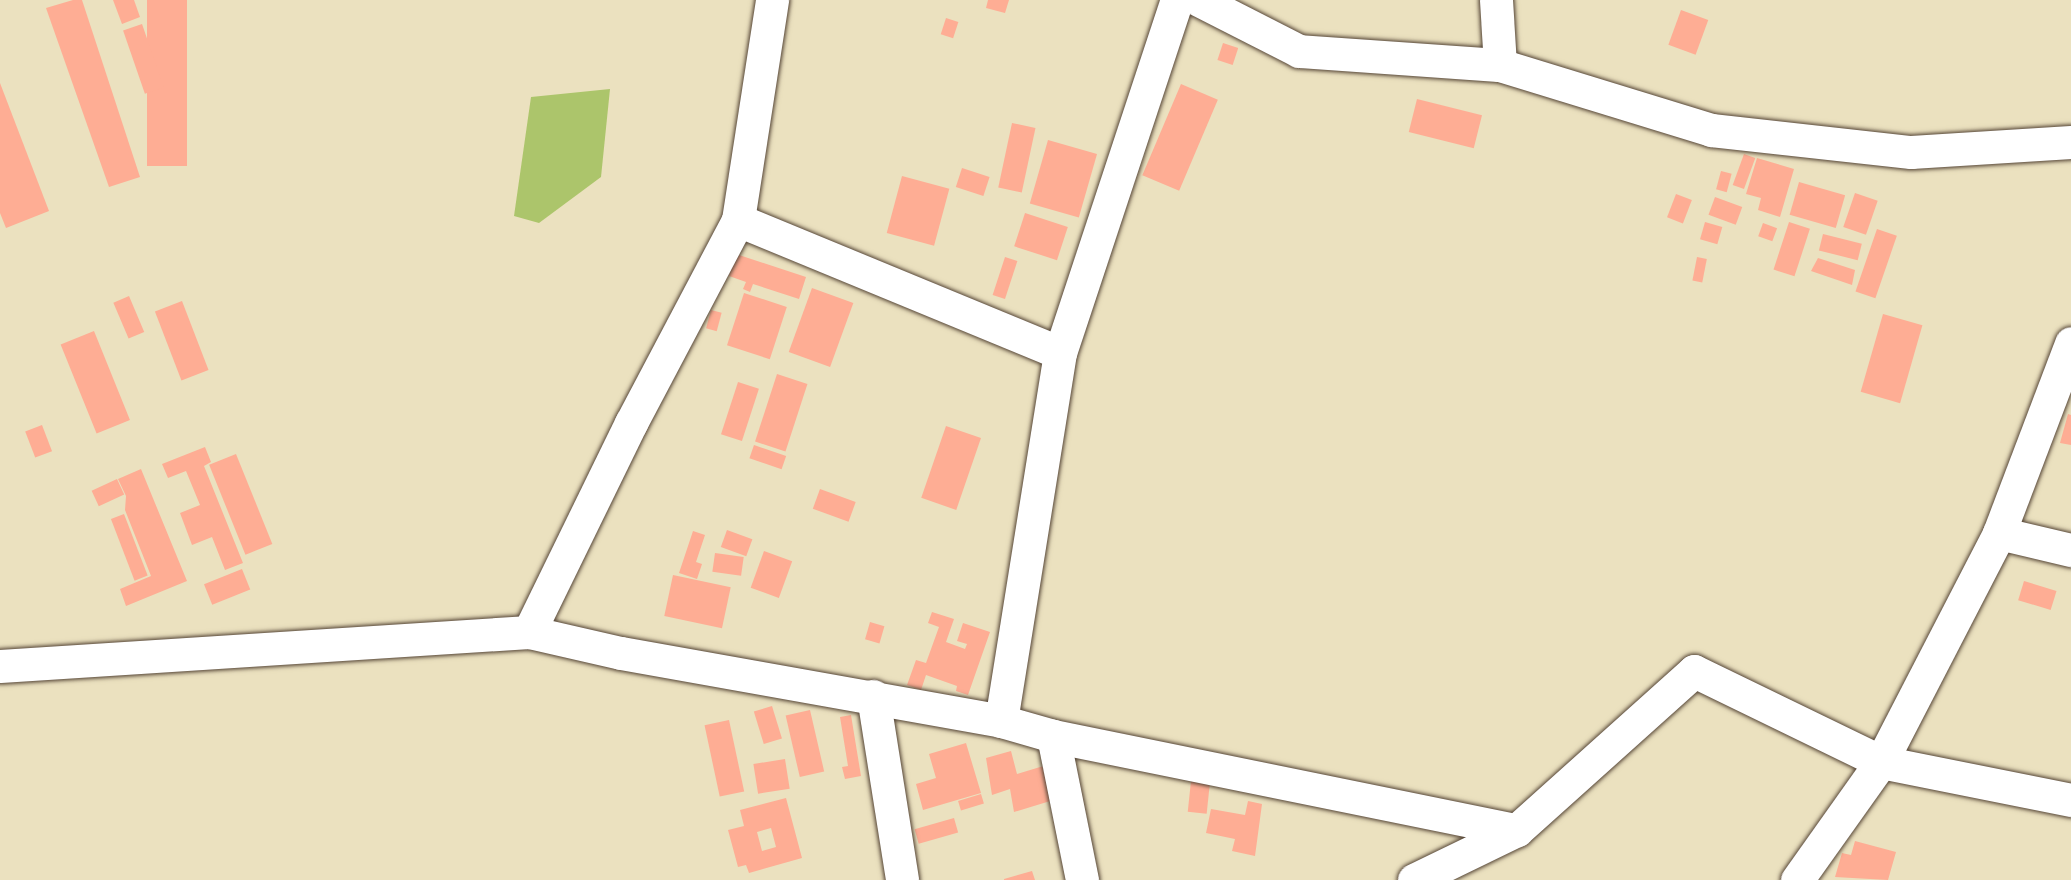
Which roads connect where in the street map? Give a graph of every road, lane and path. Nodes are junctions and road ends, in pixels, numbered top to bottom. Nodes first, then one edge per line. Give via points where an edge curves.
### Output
1 (771, 0) edge
2 (1177, 0) edge
3 (1199, 0) edge
4 (1496, 0) edge
5 (1500, 65) junction
6 (2071, 142) edge
7 (738, 220) junction
8 (2071, 343) edge
9 (1060, 353) junction
10 (1999, 533) junction
11 (2071, 550) edge
12 (529, 632) junction
13 (0, 666) edge
14 (873, 696) junction
15 (1001, 721) junction
16 (1053, 736) junction
17 (1881, 762) junction
18 (2071, 800) edge
19 (1517, 830) junction
20 (902, 880) edge
21 (1082, 880) edge
22 (1414, 880) edge
23 (1797, 880) edge

1 - 7 street
2 - 9 street
3 - 5 street via 1299,51
4 - 5 street
5 - 6 street via 1711,130 1911,152
7 - 9 street
7 - 12 street via 631,423
8 - 10 street
9 - 15 street
10 - 11 street
10 - 17 street
12 - 13 street
12 - 14 street via 621,653
14 - 15 street
14 - 20 street
15 - 16 street
16 - 19 street
16 - 21 street
17 - 18 street
17 - 19 street via 1694,671
17 - 23 street
19 - 22 street

